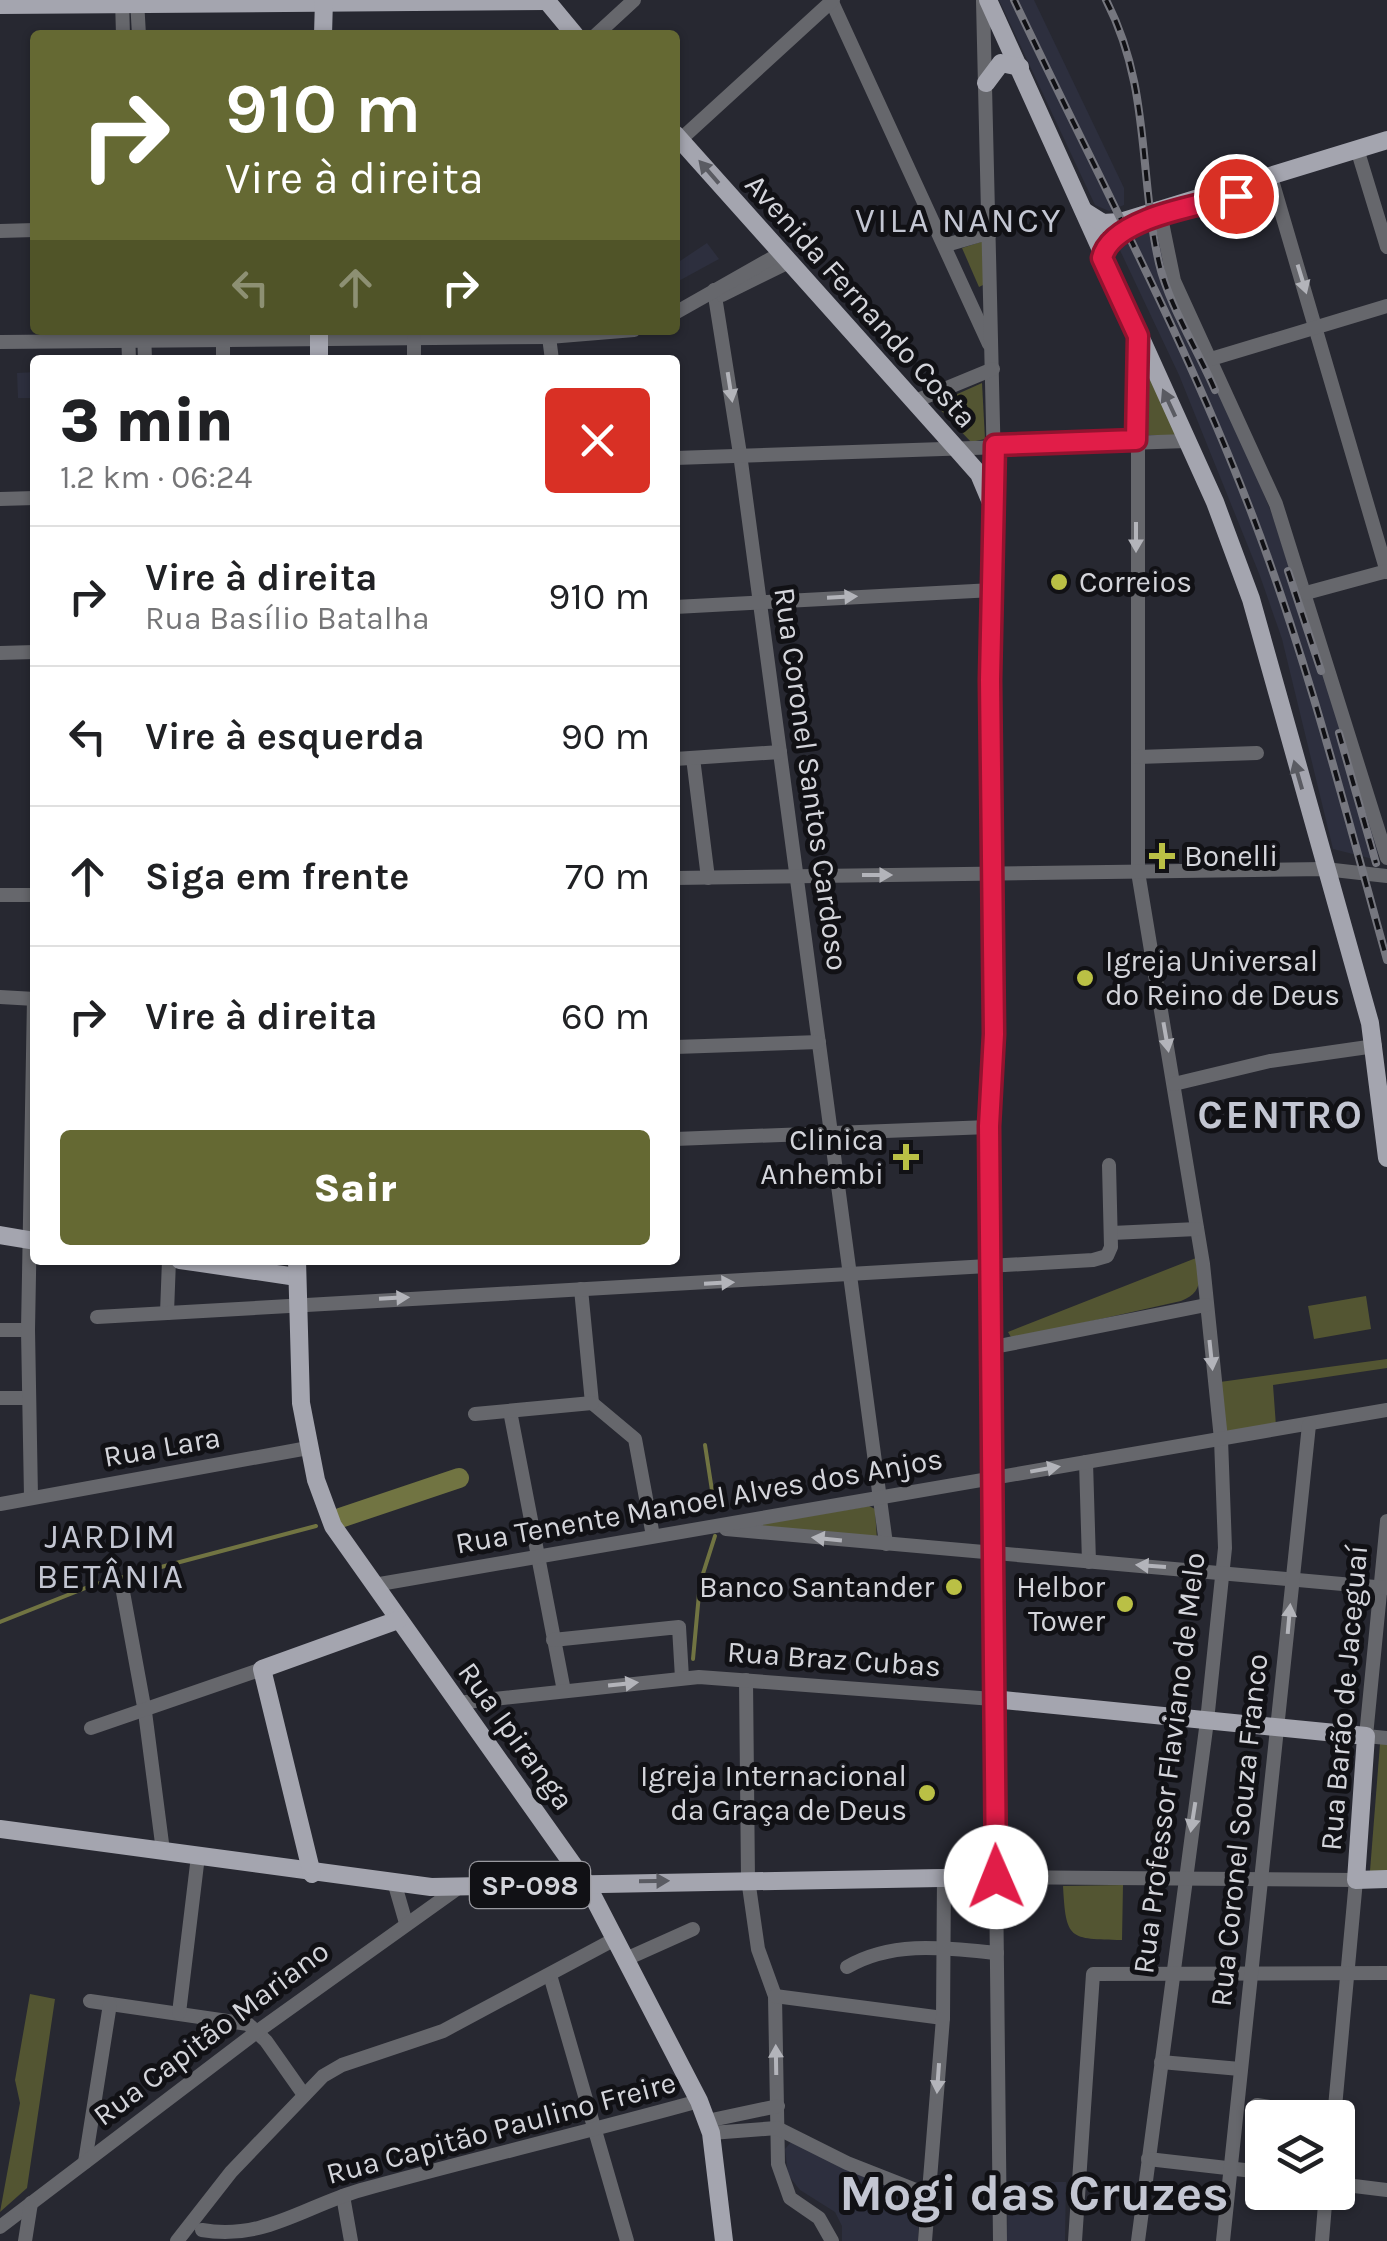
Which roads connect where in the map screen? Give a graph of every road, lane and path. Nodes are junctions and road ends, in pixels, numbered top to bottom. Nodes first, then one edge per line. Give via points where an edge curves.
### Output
1 (547, 0) edge
2 (634, 0) edge
3 (985, 0) edge
4 (130, 1) edge
5 (324, 1) edge
6 (832, 1) edge
7 (38, 2) edge
8 (0, 5) edge
9 (124, 30) edge
10 (137, 30) edge
11 (323, 30) edge
12 (571, 30) edge
13 (601, 30) edge
14 (1020, 68) junction
15 (986, 83) junction
16 (680, 135) edge
17 (680, 139) edge
18 (1387, 140) edge
19 (1387, 154) edge
20 (1360, 157) junction
21 (1272, 181) junction
22 (1080, 208) junction
23 (1160, 212) junction
24 (30, 230) edge
25 (0, 231) edge
26 (991, 232) junction
27 (946, 244) junction
28 (1387, 247) edge
29 (785, 258) junction
30 (1102, 258) junction
31 (713, 295) junction
32 (1387, 306) edge
33 (680, 311) edge
34 (1318, 328) junction
35 (319, 335) edge
36 (573, 335) edge
37 (128, 336) edge
38 (144, 336) edge
39 (1138, 336) junction
40 (549, 337) junction
41 (223, 340) junction
42 (414, 340) junction
43 (0, 342) edge
44 (992, 351) junction
45 (223, 355) edge
46 (414, 355) edge
47 (551, 355) edge
48 (1211, 358) junction
49 (993, 369) junction
50 (913, 402) junction
51 (1136, 440) junction
52 (1187, 441) junction
53 (995, 445) junction
54 (956, 448) junction
55 (740, 454) junction
56 (680, 458) edge
57 (30, 498) edge
58 (0, 500) edge
59 (995, 512) junction
60 (1387, 572) edge
61 (993, 590) junction
62 (1306, 593) junction
63 (758, 601) junction
64 (680, 607) edge
65 (30, 652) edge
66 (0, 653) edge
67 (780, 752) junction
68 (1257, 753) dead end
69 (1138, 757) junction
70 (693, 758) junction
71 (680, 759) edge
72 (1387, 858) edge
73 (1325, 869) junction
74 (1138, 872) junction
75 (994, 874) junction
76 (796, 876) junction
77 (1387, 876) edge
78 (680, 878) edge
79 (708, 878) junction
80 (0, 895) edge
81 (30, 895) edge
82 (0, 997) edge
83 (30, 999) edge
84 (819, 1042) junction
85 (1374, 1046) junction
86 (680, 1047) edge
87 (1174, 1084) junction
88 (989, 1126) junction
89 (832, 1134) junction
90 (680, 1139) edge
91 (1387, 1158) edge
92 (1109, 1164) dead end
93 (1112, 1234) junction
94 (1198, 1234) junction
95 (0, 1235) edge
96 (30, 1240) edge
97 (32, 1265) edge
98 (169, 1265) edge
99 (253, 1265) edge
100 (297, 1268) edge
101 (990, 1268) junction
102 (852, 1276) junction
103 (580, 1289) junction
104 (297, 1302) junction
105 (1206, 1306) junction
106 (167, 1313) junction
107 (97, 1317) dead end
108 (0, 1330) edge
109 (28, 1330) junction
110 (989, 1348) junction
111 (0, 1398) edge
112 (29, 1398) junction
113 (592, 1403) junction
114 (1387, 1410) edge
115 (510, 1411) junction
116 (475, 1414) dead end
117 (1309, 1425) junction
118 (1221, 1440) junction
119 (308, 1448) junction
120 (1086, 1462) junction
121 (993, 1478) junction
122 (880, 1496) junction
123 (28, 1498) junction
124 (0, 1502) edge
125 (1387, 1521) edge
126 (704, 1527) junction
127 (653, 1536) junction
128 (886, 1544) junction
129 (538, 1556) junction
130 (996, 1556) junction
131 (1089, 1562) junction
132 (1224, 1571) junction
133 (1292, 1578) junction
134 (374, 1585) junction
135 (1384, 1588) edge
136 (123, 1592) dead end
137 (398, 1620) junction
138 (554, 1640) junction
139 (262, 1670) junction
140 (682, 1678) junction
141 (746, 1680) junction
142 (564, 1690) junction
143 (993, 1698) junction
144 (457, 1703) junction
145 (145, 1712) junction
146 (1207, 1721) junction
147 (92, 1728) dead end
148 (1279, 1728) junction
149 (1366, 1736) junction
150 (1387, 1738) edge
151 (0, 1829) edge
152 (162, 1851) junction
153 (198, 1856) junction
154 (312, 1874) junction
155 (944, 1876) junction
156 (996, 1877) junction
157 (1183, 1878) junction
158 (1261, 1878) junction
159 (748, 1879) junction
160 (1387, 1879) edge
161 (1356, 1880) junction
162 (586, 1883) junction
163 (396, 1885) junction
164 (458, 1888) junction
165 (406, 1923) junction
166 (693, 1928) dead end
167 (615, 1938) junction
168 (945, 1948) junction
169 (997, 1953) junction
170 (626, 1959) junction
171 (848, 1967) dead end
172 (1387, 1973) edge
173 (1170, 1974) junction
174 (1252, 1974) junction
175 (1350, 1974) junction
176 (550, 1975) junction
177 (775, 1996) junction
178 (90, 2001) dead end
179 (110, 2004) junction
180 (179, 2013) junction
181 (942, 2018) junction
182 (258, 2031) junction
183 (1161, 2062) junction
184 (1240, 2070) junction
185 (304, 2095) junction
186 (1336, 2100) edge
187 (700, 2101) junction
188 (778, 2106) junction
189 (709, 2127) junction
190 (596, 2129) junction
191 (783, 2132) junction
192 (1148, 2159) junction
193 (85, 2162) junction
194 (1231, 2168) junction
195 (1245, 2170) edge
196 (1355, 2186) edge
197 (1387, 2190) edge
198 (343, 2196) junction
199 (931, 2196) junction
200 (31, 2204) junction
201 (200, 2209) junction
202 (1325, 2210) edge
203 (0, 2226) edge
204 (203, 2236) edge
205 (26, 2241) edge
206 (177, 2241) edge
207 (351, 2241) edge
208 (627, 2241) edge
209 (724, 2241) edge
210 (832, 2241) edge
211 (926, 2241) edge
212 (1000, 2241) edge
213 (1075, 2241) edge
214 (1138, 2241) edge
215 (1223, 2241) edge
216 (1322, 2241) edge

1 - 5 main road
1 - 12 main road
2 - 13 street
3 - 14 main road
3 - 15 street
4 - 5 main road
4 - 7 main road
4 - 9 street
4 - 10 street
5 - 11 main road
6 - 16 street
6 - 27 street
7 - 8 main road
14 - 15 main road via 1001,63
14 - 22 main road
15 - 26 street
29 -> 17 main road, Avenida Fernando Costa
18 - 20 main road
19 - 20 main road
20 - 21 main road
20 - 28 street
21 - 23 main road
21 -> 34 street
22 - 23 main road via 1110,224
22 - 30 main road
23 - 30 main road via 1114,235
23 - 48 street via 1174,281
24 - 25 street
26 - 27 street
26 - 44 street
27 - 44 street
29 - 31 street
29 - 50 main road, Avenida Fernando Costa
30 - 39 main road
31 - 33 street
31 -> 55 street, Rua Coronel Santos Cardoso
32 - 34 street
34 - 48 street
34 - 60 street
35 - 41 street
35 - 42 street
36 - 40 street
37 - 38 street
37 - 43 street
38 - 41 street
39 - 51 street, Rua Professor Flaviano de Melo
52 -> 39 main road
40 - 42 street
40 - 47 street
41 - 45 street
42 - 46 street
44 - 49 street
48 - 62 street via 1276,504
49 - 50 street
49 - 53 street
50 - 54 main road, Avenida Fernando Costa
51 - 52 street
51 - 53 street
51 -> 69 street, Rua Professor Flaviano de Melo
73 -> 52 main road via 1251,599
53 - 54 street
53 - 59 street
54 - 55 street
54 - 59 main road, Avenida Fernando Costa via 979,474
55 - 56 street
55 - 63 street, Rua Coronel Santos Cardoso
57 - 58 street
59 - 61 main road
60 - 62 street
63 -> 61 street
61 - 75 main road
62 - 72 street
63 - 64 street
63 - 67 street, Rua Coronel Santos Cardoso
65 - 66 street
67 - 70 street
67 - 76 street, Rua Coronel Santos Cardoso
68 - 69 street
69 - 74 street, Rua Professor Flaviano de Melo
70 - 71 street
70 - 79 street
73 - 74 street
73 - 77 street
73 - 85 main road
74 - 75 street
74 -> 87 street, Rua Professor Flaviano de Melo
76 -> 75 street
75 - 88 main road
76 - 79 street
76 - 84 street, Rua Coronel Santos Cardoso
78 - 79 street
80 - 81 street
82 - 83 street
84 - 86 street
84 - 89 street, Rua Coronel Santos Cardoso
85 - 87 street via 1270,1060
85 - 91 main road
87 - 94 street, Rua Professor Flaviano de Melo
88 - 89 street
88 - 101 main road
89 - 90 street
89 - 102 street, Rua Coronel Santos Cardoso
92 - 93 street
93 - 94 street
93 - 101 street via 1110,1252 1093,1260
94 - 105 street, Rua Professor Flaviano de Melo
95 - 96 main road
97 - 109 street
98 - 106 street
99 - 100 main road
100 - 104 main road, Rua Ipiranga
101 - 102 street
101 - 110 main road
103 -> 102 street
102 - 122 street, Rua Coronel Santos Cardoso
104 -> 103 street
103 - 113 street
104 - 106 street
104 - 119 main road, Rua Ipiranga
105 - 110 street
105 -> 118 street, Rua Professor Flaviano de Melo
106 - 107 street
108 - 109 street
109 - 112 street
110 - 121 main road
111 - 112 street
112 - 123 street
113 - 115 street
113 - 127 street via 634,1439
114 - 117 street, Rua Tenente Manoel Alves dos Anjos
115 - 116 street
115 - 129 street
117 - 118 street, Rua Tenente Manoel Alves dos Anjos
117 - 133 street, Rua Coronel Souza Franco
118 - 120 street, Rua Tenente Manoel Alves dos Anjos
118 - 132 street, Rua Professor Flaviano de Melo
119 - 123 street, Rua Lara
119 - 134 main road, Rua Ipiranga via 334,1526
121 -> 120 street, Rua Tenente Manoel Alves dos Anjos
120 - 131 street
121 - 122 street, Rua Tenente Manoel Alves dos Anjos
121 - 130 main road
122 - 126 street, Rua Tenente Manoel Alves dos Anjos
122 - 128 street, Rua Coronel Santos Cardoso
123 - 124 street, Rua Lara
125 - 135 street, Rua Barão de Jaceguaí
126 - 127 street, Rua Tenente Manoel Alves dos Anjos
128 -> 126 street
127 - 129 street, Rua Tenente Manoel Alves dos Anjos
128 - 130 street
129 - 134 street, Rua Tenente Manoel Alves dos Anjos
129 - 138 street
130 - 131 street
130 - 143 main road
132 -> 131 street
132 - 133 street
132 - 146 street, Rua Professor Flaviano de Melo
133 - 135 street
148 -> 133 street, Rua Coronel Souza Franco
134 - 137 main road, Rua Ipiranga
135 - 149 street, Rua Barão de Jaceguaí
136 - 145 street
137 - 139 main road
137 - 144 main road, Rua Ipiranga
138 - 140 street via 679,1627
138 - 142 street
139 - 145 street
139 - 154 main road
140 - 141 street, Rua Braz Cubas
142 -> 140 street, Rua Braz Cubas
141 - 143 street, Rua Braz Cubas
141 - 159 street
142 - 144 street, Rua Braz Cubas
143 - 146 main road, Rua Braz Cubas
143 - 156 main road
144 - 162 main road, Rua Ipiranga
145 - 147 street
145 - 152 street
146 - 148 main road, Rua Braz Cubas
146 -> 157 street, Rua Professor Flaviano de Melo
148 - 149 main road, Rua Braz Cubas
148 - 158 street, Rua Coronel Souza Franco
149 - 150 street, Rua Braz Cubas
149 - 161 main road, Rua Barão de Jaceguaí
151 - 152 main road, SP-098
152 - 153 main road, SP-098
153 - 154 main road, SP-098
153 - 180 street
154 - 163 main road, SP-098
155 - 156 main road, SP-098
155 - 159 main road, SP-098
155 - 168 street
156 - 157 street, SP-098
156 - 169 street
157 - 158 street, SP-098
157 - 173 street, Rua Professor Flaviano de Melo
158 - 161 street, SP-098
158 - 174 street, Rua Coronel Souza Franco
162 -> 159 main road, SP-098
159 - 177 street via 758,1949
160 - 161 main road, SP-098
161 - 175 street
162 - 164 main road, SP-098
162 - 167 main road, Rua Ipiranga
163 - 164 main road, SP-098
163 - 165 street
164 - 165 street, Rua Capitão Mariano
165 - 182 street, Rua Capitão Mariano
166 - 170 street
167 - 170 main road, Rua Ipiranga
167 - 176 street
168 - 169 street
168 - 171 street via 883,1952
168 - 181 street
169 - 212 street
170 - 187 main road, Rua Ipiranga
172 - 175 street
173 - 174 street
173 - 183 street, Rua Professor Flaviano de Melo
173 - 213 street via 1093,1974
174 - 175 street
174 - 184 street, Rua Coronel Souza Franco
175 - 186 street
176 - 185 street via 443,2031 342,2065
176 - 190 street
177 - 181 street
188 -> 177 street
178 - 179 street
179 - 180 street
179 - 193 street
180 - 182 street
181 -> 199 street
182 - 185 street
182 - 193 street, Rua Capitão Mariano
183 - 184 street
183 - 192 street, Rua Professor Flaviano de Melo
184 - 194 street, Rua Coronel Souza Franco
185 - 201 street
187 - 189 main road, Rua Ipiranga
187 - 190 street, Rua Capitão Paulino Freire
188 - 189 street
188 - 191 street
189 - 191 street
189 - 209 main road, Rua Ipiranga
190 - 198 street, Rua Capitão Paulino Freire
190 - 208 street
191 - 199 street
191 - 210 street via 778,2164 790,2198 819,2218
192 - 194 street
192 - 214 street, Rua Professor Flaviano de Melo
193 - 200 street, Rua Capitão Mariano
194 - 195 street
194 - 215 street, Rua Coronel Souza Franco
196 - 197 street
198 - 204 street, Rua Capitão Paulino Freire via 252,2233
198 - 207 street
199 - 211 street
200 - 203 street, Rua Capitão Mariano
200 - 205 street
201 - 204 street
201 - 206 street
202 - 216 street

